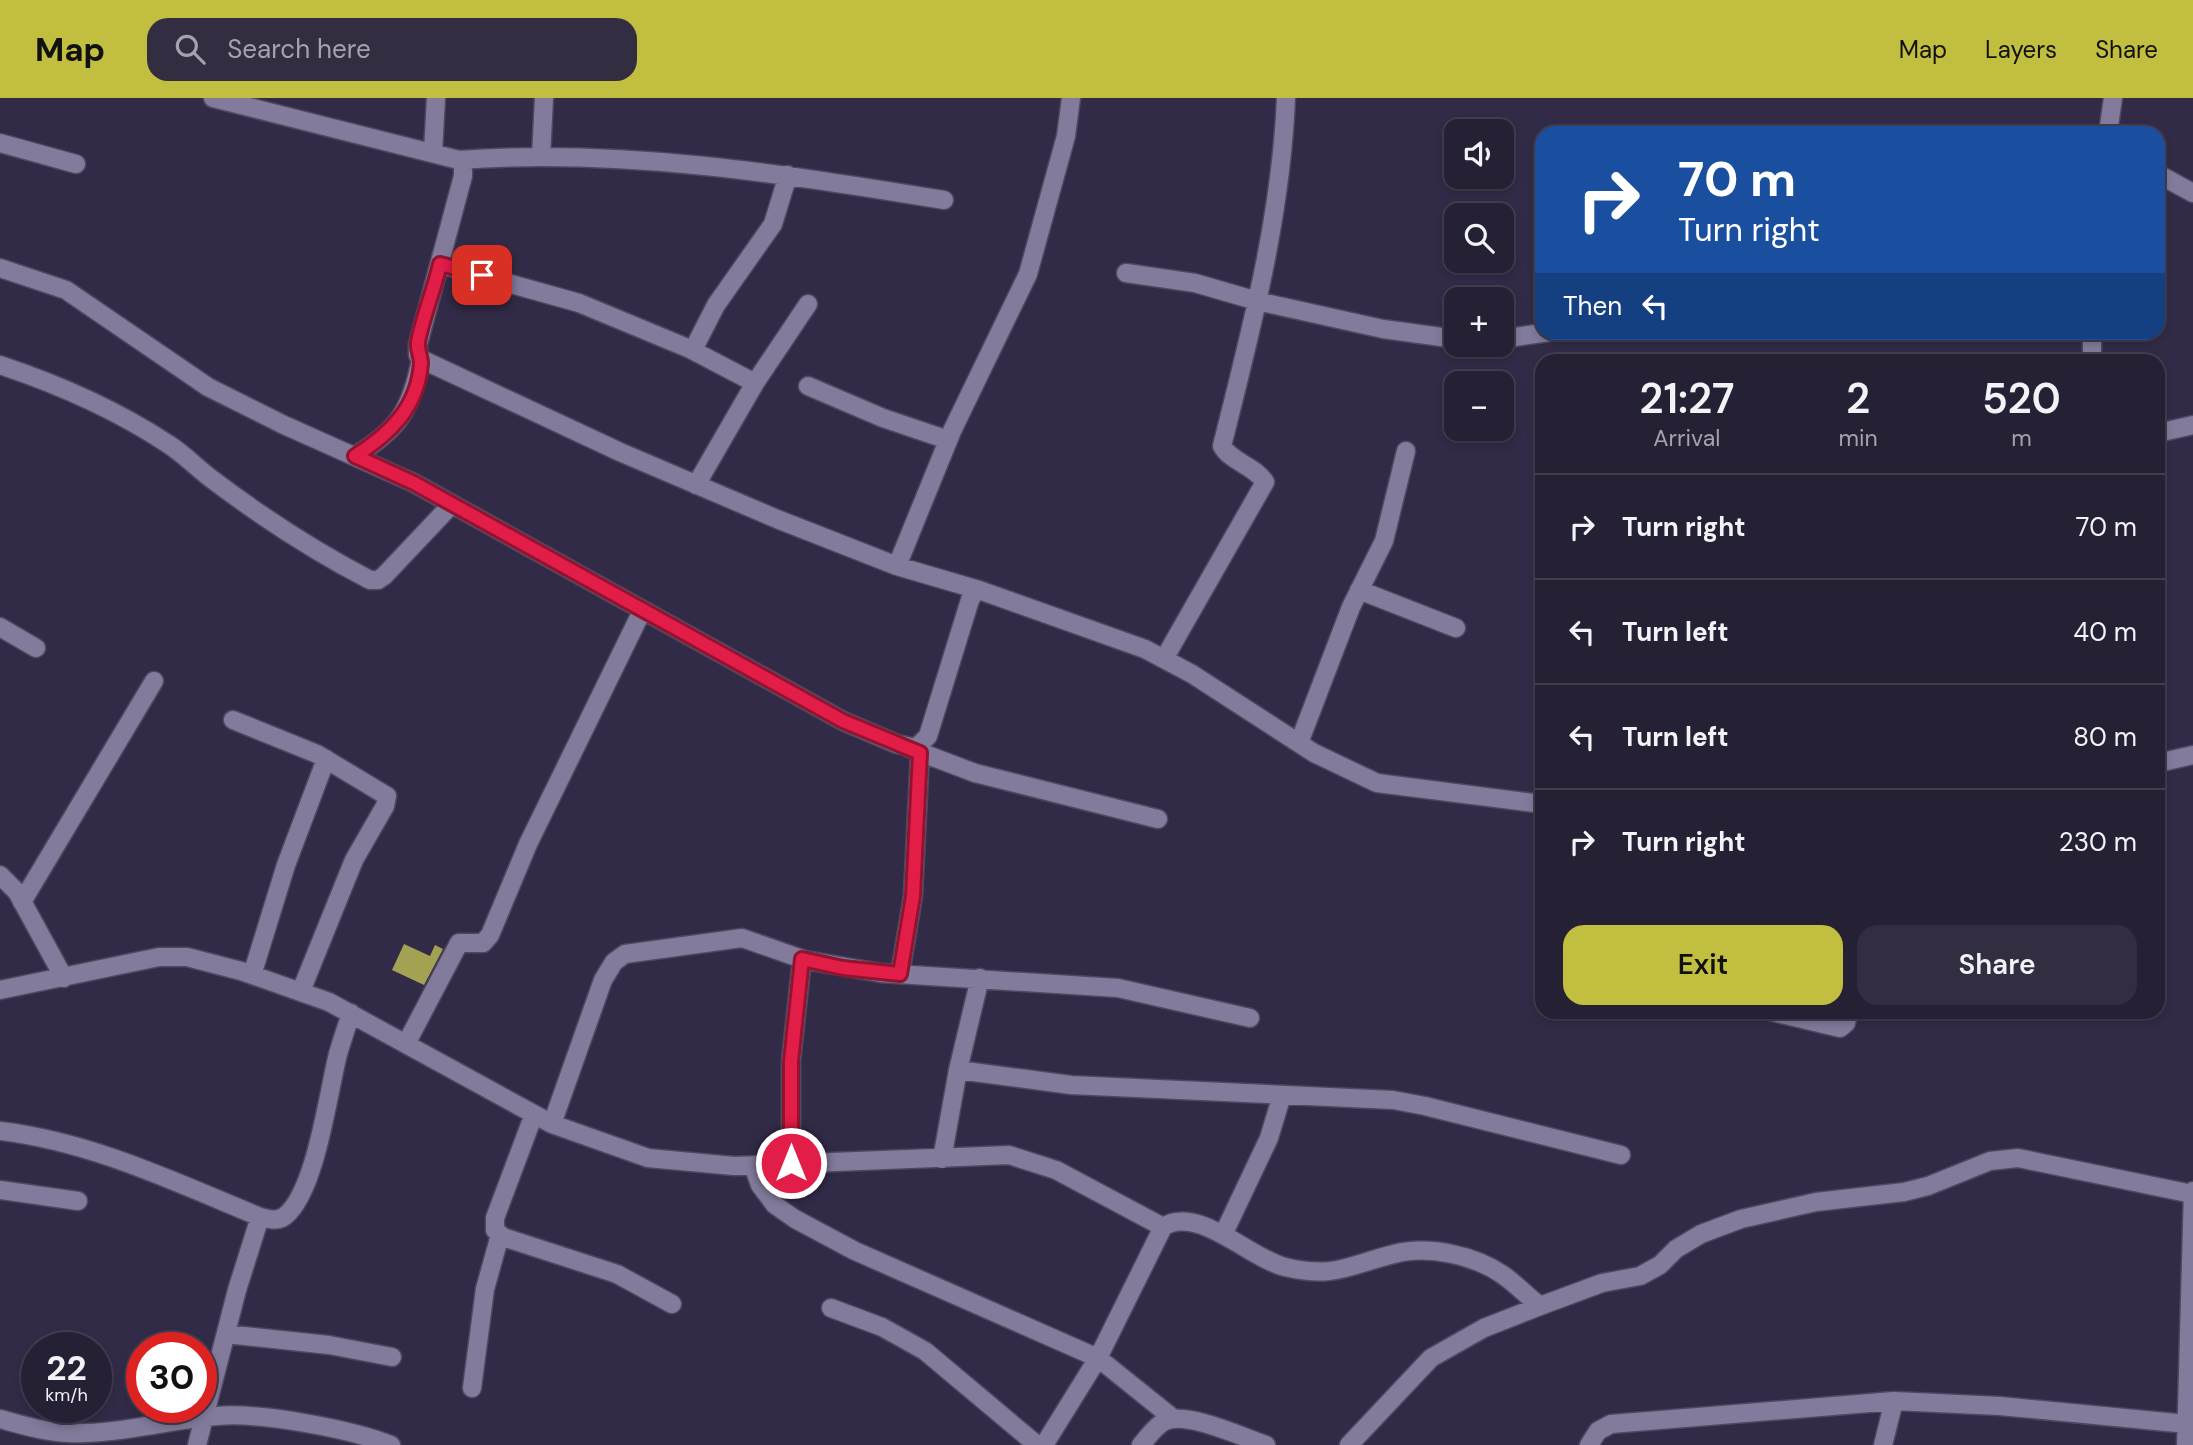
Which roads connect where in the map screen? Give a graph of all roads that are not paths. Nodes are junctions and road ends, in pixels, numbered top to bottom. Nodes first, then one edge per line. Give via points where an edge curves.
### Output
1 (213, 98) edge
2 (436, 98) edge
3 (544, 98) edge
4 (1070, 98) edge
5 (1286, 98) edge
6 (2113, 98) edge
7 (2109, 126) edge
8 (0, 143) edge
9 (433, 152) junction
10 (541, 157) junction
11 (459, 160) junction
12 (76, 164) dead end
13 (788, 175) junction
14 (2165, 178) edge
15 (2193, 193) edge
16 (944, 200) dead end
17 (440, 264) junction
18 (0, 268) edge
19 (1126, 273) dead end
20 (1257, 301) junction
21 (808, 304) dead end
22 (1535, 334) edge
23 (1514, 336) edge
24 (1444, 337) edge
25 (693, 350) junction
26 (421, 359) junction
27 (0, 365) edge
28 (755, 383) junction
29 (807, 386) dead end
30 (2193, 425) edge
31 (2165, 431) edge
32 (947, 440) junction
33 (1406, 451) dead end
34 (355, 456) junction
35 (696, 485) junction
36 (452, 504) junction
37 (897, 566) junction
38 (979, 590) junction
39 (1359, 590) junction
40 (642, 611) junction
41 (0, 627) edge
42 (1456, 628) dead end
43 (36, 648) dead end
44 (1164, 659) junction
45 (154, 681) dead end
46 (233, 720) dead end
47 (1299, 743) junction
48 (915, 750) junction
49 (2193, 755) edge
50 (326, 759) junction
51 (2165, 761) edge
52 (1535, 803) edge
53 (1158, 819) dead end
54 (0, 875) edge
55 (22, 902) junction
56 (802, 959) junction
57 (900, 974) junction
58 (252, 975) junction
59 (64, 978) junction
60 (980, 978) junction
61 (0, 989) edge
62 (302, 991) junction
63 (351, 1013) junction
64 (1250, 1018) dead end
65 (1802, 1019) edge
66 (1847, 1019) edge
67 (406, 1044) junction
68 (958, 1070) junction
69 (1282, 1095) junction
70 (534, 1114) junction
71 (552, 1124) junction
72 (0, 1130) edge
73 (1621, 1155) dead end
74 (942, 1159) junction
75 (791, 1163) junction
76 (753, 1164) junction
77 (0, 1190) edge
78 (2192, 1192) edge
79 (78, 1201) dead end
80 (260, 1217) junction
81 (1163, 1227) junction
82 (500, 1235) junction
83 (1223, 1235) junction
84 (672, 1304) dead end
85 (1540, 1306) junction
86 (831, 1308) dead end
87 (226, 1334) junction
88 (392, 1357) dead end
89 (1098, 1358) junction
90 (217, 1370) edge
91 (472, 1388) dead end
92 (1894, 1401) junction
93 (217, 1416) edge
94 (0, 1419) edge
95 (1174, 1419) junction
96 (169, 1423) edge
97 (203, 1423) edge
98 (2187, 1424) junction
99 (62, 1439) edge
100 (197, 1445) edge
101 (391, 1445) edge
102 (1037, 1445) edge
103 (1044, 1445) edge
104 (1141, 1445) edge
105 (1266, 1445) edge
106 (1349, 1445) edge
107 (1589, 1445) edge
108 (1883, 1445) edge
109 (2186, 1445) edge

1 - 9 street
2 - 9 street
3 - 10 street
4 - 32 street via 1066,136 1028,274
5 - 20 street via 1282,165
6 - 7 street
8 - 12 street
9 - 11 street
10 - 11 street
10 - 13 street
11 - 17 street via 463,176
13 - 16 street
13 - 25 street via 773,224 716,305
14 - 15 street
17 - 25 street via 579,303
17 - 26 street via 418,344
18 - 34 street via 66,290 197,380
19 - 20 street via 1195,283
20 - 24 street
20 - 44 street via 1222,446 1265,482
21 - 28 street
22 - 23 street
25 - 28 street
26 - 34 street via 406,411 380,440
26 - 35 street
27 - 36 street via 114,411 169,444 284,528 370,580 384,576
28 - 35 street
29 - 32 street
30 - 31 street
32 - 37 street
33 - 39 street via 1384,541
34 - 36 street
35 - 37 street
36 - 40 street
37 - 38 street
38 - 44 street via 1109,634
38 - 48 street via 970,600 928,736
39 - 42 street
39 - 47 street
40 - 48 street via 843,721
40 - 67 street via 528,844 490,934 482,943 459,943
41 - 43 street
44 - 47 street
45 - 55 street
46 - 50 street
47 - 52 street via 1377,783
48 - 53 street via 986,776
48 - 57 street via 913,896
49 - 51 street
50 - 58 street
50 - 62 street via 383,792 386,801 354,860
54 - 55 street
55 - 59 street
56 - 57 street
56 - 71 street via 742,938 619,956 603,980
56 - 75 street via 791,1061
57 - 60 street
58 - 59 street via 187,957 159,957
58 - 62 street
59 - 61 street
60 - 64 street via 1118,988
60 - 68 street
62 - 63 street
63 - 67 street
63 - 80 street via 301,1192 281,1219
65 - 66 street via 1840,1028
67 - 70 street
68 - 69 street via 1071,1085
68 - 74 street
69 - 73 street via 1361,1097 1426,1106
69 - 83 street via 1269,1138
70 - 71 street
70 - 82 street via 495,1218
71 - 76 street via 648,1158
72 - 80 street via 116,1158
74 - 75 street
74 - 81 street via 992,1155 1027,1159
75 - 76 street
76 - 89 street via 760,1185 775,1205 795,1219 855,1251
77 - 79 street
78 - 85 street via 2018,1158 1990,1161 1904,1192 1816,1202 1741,1219 1701,1234 1640,1276 1602,1283
78 - 98 street
80 - 87 street
81 - 83 street via 1181,1220
81 - 89 street
82 - 84 street via 617,1274
82 - 91 street via 485,1289
83 - 85 street via 1281,1267 1312,1273 1339,1272 1397,1253 1430,1251 1461,1256 1501,1273
85 - 106 street via 1484,1328 1431,1358
86 - 102 street via 883,1327 925,1351
87 - 88 street
87 - 90 street
89 - 95 street
89 - 103 street
92 - 98 street
92 - 107 street via 1611,1424 1598,1431
92 - 108 street
93 - 101 street via 262,1418
94 - 99 street
95 - 104 street via 1163,1422
95 - 105 street via 1188,1419
96 - 99 street
97 - 100 street
98 - 109 street

